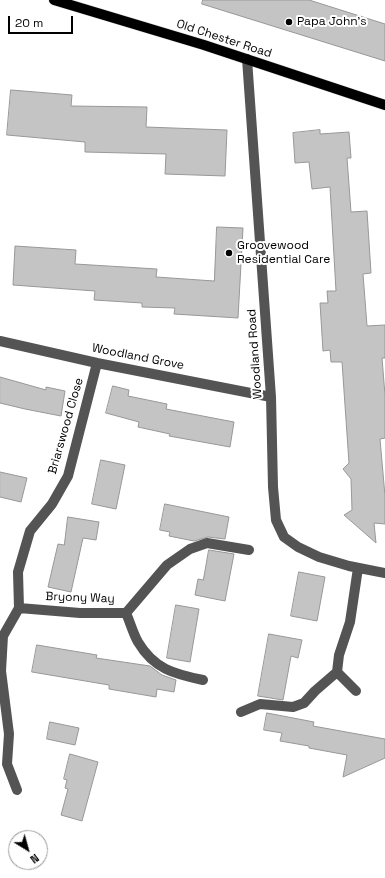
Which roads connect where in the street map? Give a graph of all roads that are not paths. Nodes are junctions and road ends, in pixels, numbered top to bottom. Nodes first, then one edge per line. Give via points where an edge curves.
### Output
1 (54, 0) edge
2 (247, 59) junction
3 (385, 105) edge
4 (0, 341) edge
5 (97, 363) junction
6 (271, 397) junction
7 (249, 550) dead end
8 (358, 568) junction
9 (385, 573) edge
10 (19, 608) junction
11 (126, 613) junction
12 (337, 672) junction
13 (203, 680) dead end
14 (356, 691) dead end
15 (241, 712) dead end
16 (17, 790) dead end

1 - 2 main road, Old Chester Road
2 - 3 main road, Old Chester Road
2 - 6 street, Woodland Road
4 - 5 street, Woodland Grove
5 - 6 street, Woodland Grove
5 - 10 street, Briarswood Close via 68,476 52,504 30,530 18,572
6 - 8 street, Woodland Road via 276,520 284,537 318,557
7 - 11 street, Bryony Way via 207,544 190,549 167,565
8 - 9 street, Woodland Road
8 - 12 street via 350,622
10 - 11 street, Bryony Way via 80,613
10 - 16 street via 3,636 1,671 9,734 7,764
11 - 13 street via 138,642 152,660 162,668 179,675
12 - 14 street
12 - 15 street via 304,703 293,707 260,704

